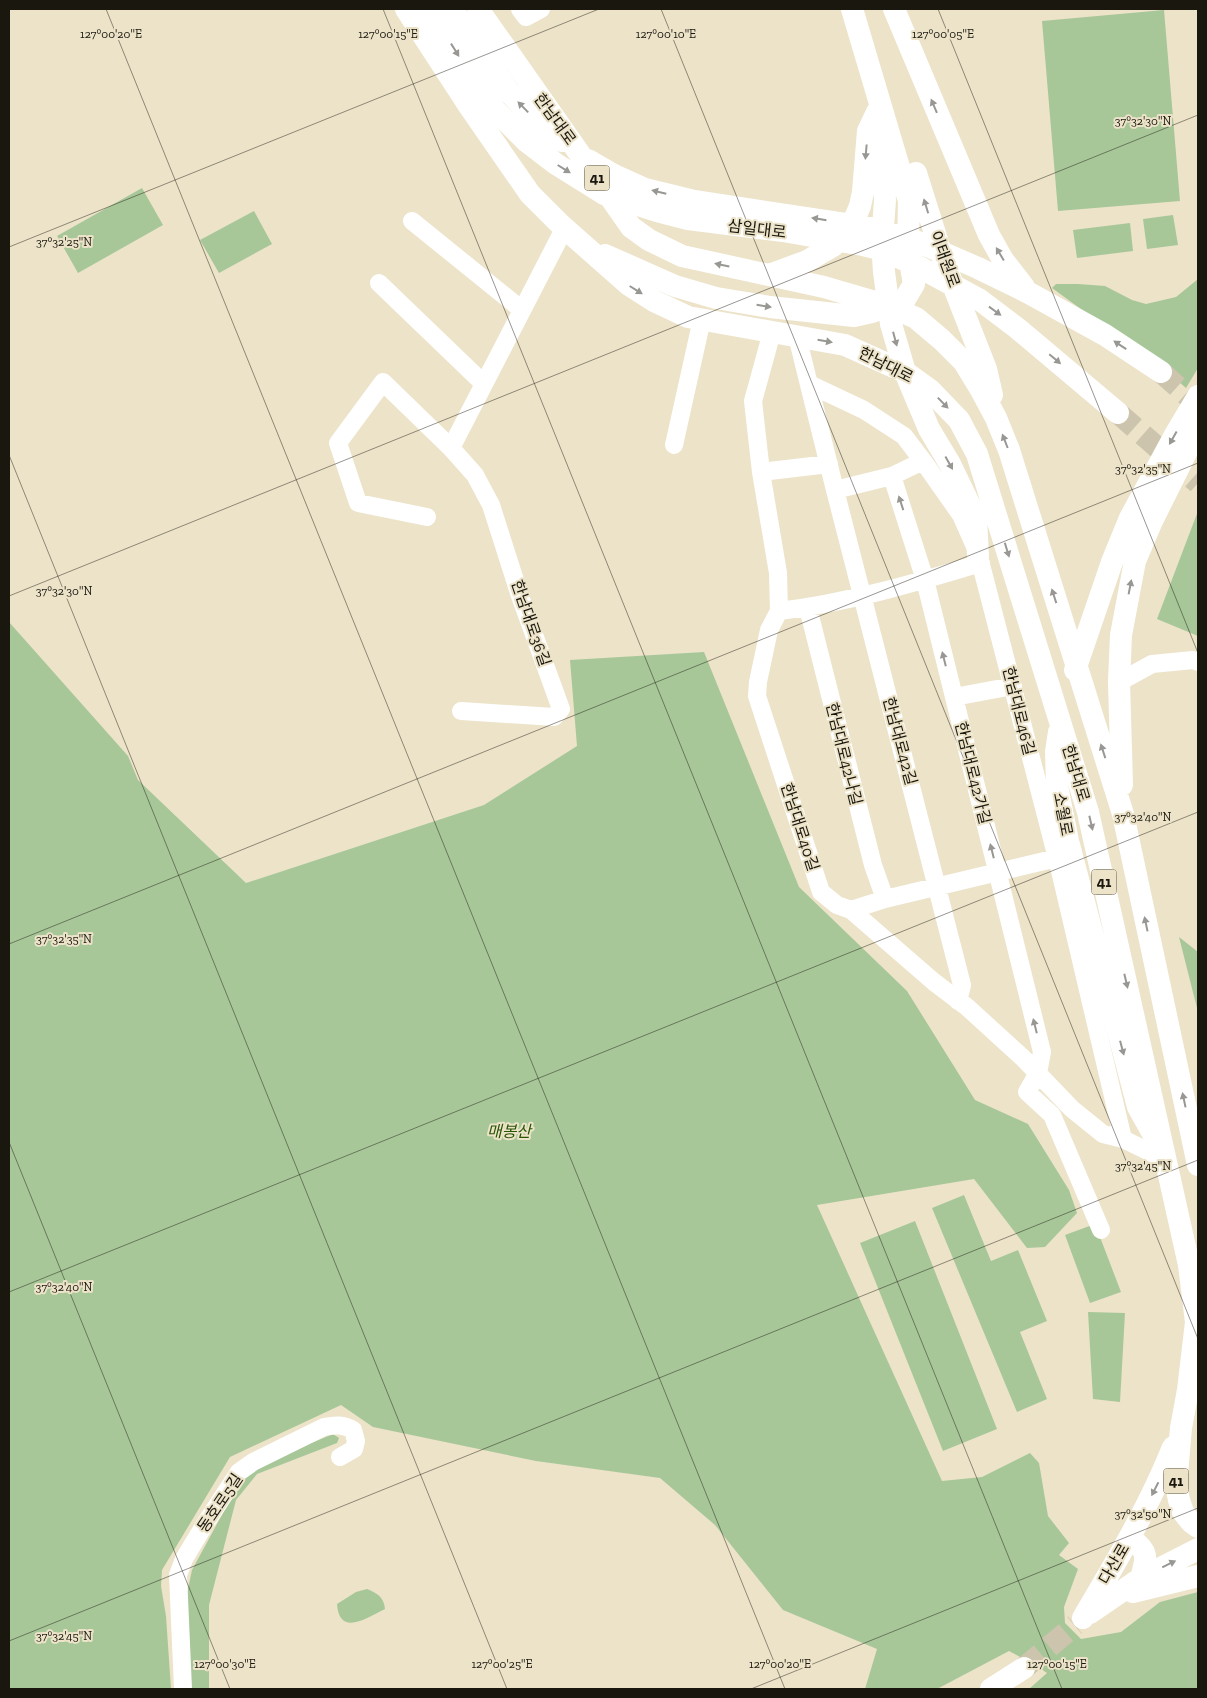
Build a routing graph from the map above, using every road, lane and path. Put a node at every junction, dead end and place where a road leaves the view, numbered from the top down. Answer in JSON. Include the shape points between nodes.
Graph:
{"nodes":[{"id":1,"x":406,"y":9,"type":"edge"},
{"id":2,"x":429,"y":9,"type":"edge"},
{"id":3,"x":452,"y":9,"type":"edge"},
{"id":4,"x":478,"y":9,"type":"edge"},
{"id":5,"x":520,"y":9,"type":"edge"},
{"id":6,"x":541,"y":9,"type":"edge"},
{"id":7,"x":852,"y":9,"type":"edge"},
{"id":8,"x":894,"y":9,"type":"edge"},
{"id":9,"x":880,"y":106,"type":"junction"},
{"id":10,"x":886,"y":200,"type":"junction"},
{"id":11,"x":909,"y":201,"type":"junction"},
{"id":12,"x":412,"y":221,"type":"dead end"},
{"id":13,"x":564,"y":229,"type":"junction"},
{"id":14,"x":585,"y":247,"type":"junction"},
{"id":15,"x":770,"y":275,"type":"junction"},
{"id":16,"x":379,"y":283,"type":"dead end"},
{"id":17,"x":1021,"y":289,"type":"junction"},
{"id":18,"x":889,"y":306,"type":"junction"},
{"id":19,"x":522,"y":310,"type":"junction"},
{"id":20,"x":702,"y":319,"type":"junction"},
{"id":21,"x":772,"y":332,"type":"junction"},
{"id":22,"x":797,"y":336,"type":"junction"},
{"id":23,"x":905,"y":372,"type":"junction"},
{"id":24,"x":1161,"y":372,"type":"tunnel mouth"},
{"id":25,"x":484,"y":384,"type":"junction"},
{"id":26,"x":809,"y":384,"type":"junction"},
{"id":27,"x":1198,"y":396,"type":"edge"},
{"id":28,"x":1118,"y":413,"type":"tunnel mouth"},
{"id":29,"x":996,"y":418,"type":"junction"},
{"id":30,"x":1198,"y":429,"type":"edge"},
{"id":31,"x":674,"y":445,"type":"dead end"},
{"id":32,"x":451,"y":448,"type":"junction"},
{"id":33,"x":924,"y":461,"type":"junction"},
{"id":34,"x":829,"y":464,"type":"junction"},
{"id":35,"x":761,"y":472,"type":"junction"},
{"id":36,"x":892,"y":476,"type":"junction"},
{"id":37,"x":835,"y":490,"type":"junction"},
{"id":38,"x":427,"y":516,"type":"dead end"},
{"id":39,"x":979,"y":560,"type":"junction"},
{"id":40,"x":925,"y":580,"type":"junction"},
{"id":41,"x":862,"y":595,"type":"junction"},
{"id":42,"x":808,"y":608,"type":"junction"},
{"id":43,"x":779,"y":611,"type":"junction"},
{"id":44,"x":1198,"y":662,"type":"edge"},
{"id":45,"x":1119,"y":682,"type":"junction"},
{"id":46,"x":1013,"y":686,"type":"junction"},
{"id":47,"x":954,"y":697,"type":"junction"},
{"id":48,"x":461,"y":710,"type":"dead end"},
{"id":49,"x":1123,"y":814,"type":"junction"},
{"id":50,"x":1057,"y":858,"type":"junction"},
{"id":51,"x":997,"y":872,"type":"junction"},
{"id":52,"x":938,"y":887,"type":"junction"},
{"id":53,"x":885,"y":900,"type":"junction"},
{"id":54,"x":851,"y":910,"type":"junction"},
{"id":55,"x":958,"y":1001,"type":"junction"},
{"id":56,"x":1038,"y":1073,"type":"junction"},
{"id":57,"x":1123,"y":1139,"type":"junction"},
{"id":58,"x":1165,"y":1158,"type":"junction"},
{"id":59,"x":1198,"y":1165,"type":"edge"},
{"id":60,"x":1101,"y":1230,"type":"dead end"},
{"id":61,"x":1189,"y":1422,"type":"edge"},
{"id":62,"x":340,"y":1457,"type":"dead end"},
{"id":63,"x":1198,"y":1527,"type":"edge"},
{"id":64,"x":1130,"y":1538,"type":"junction"},
{"id":65,"x":1198,"y":1549,"type":"edge"},
{"id":66,"x":1198,"y":1576,"type":"edge"},
{"id":67,"x":1141,"y":1578,"type":"junction"},
{"id":68,"x":1079,"y":1621,"type":"junction"},
{"id":69,"x":1024,"y":1668,"type":"tunnel mouth"},
{"id":70,"x":183,"y":1689,"type":"edge"},
{"id":71,"x":990,"y":1689,"type":"edge"}],
"edges":[{"from":1,"to":13,"type":"main road","name":"한남대로","number":"41","via":[[530,194]]},
{"from":2,"to":28,"type":"main road","name":"삼일대로","one_way":true,"via":[[495,110],[526,141],[604,194],[688,219],[783,231],[879,249],[980,300]]},
{"from":17,"to":3,"type":"main road","name":"삼일대로","one_way":true,"via":[[918,242],[872,228],[694,201],[645,189],[614,175],[583,157],[538,123],[509,92]]},
{"from":15,"to":4,"type":"main road","name":"한남대로","number":"41","one_way":true,"via":[[682,256],[649,240],[631,226]]},
{"from":5,"to":6,"type":"street","via":[[526,17]]},
{"from":7,"to":9,"type":"main road","name":"이태원로"},
{"from":17,"to":8,"type":"main road","one_way":true,"via":[[989,235]]},
{"from":9,"to":10,"type":"main road","name":"이태원로"},
{"from":9,"to":11,"type":"main road","name":"이태원로"},
{"from":9,"to":15,"type":"main road","one_way":true,"via":[[868,131],[863,192],[850,230],[833,246],[807,261]]},
{"from":29,"to":9,"type":"main road","name":"이태원로","one_way":true,"via":[[986,369],[944,262],[911,159]]},
{"from":10,"to":11,"type":"main road","via":[[893,207]]},
{"from":10,"to":18,"type":"main road","name":"이태원로","via":[[882,241]]},
{"from":11,"to":18,"type":"main road","name":"이태원로","via":[[908,250],[914,284],[905,299]]},
{"from":12,"to":19,"type":"street"},
{"from":13,"to":14,"type":"main road","name":"한남대로","number":"41"},
{"from":13,"to":19,"type":"street"},
{"from":14,"to":18,"type":"main road","name":"한남대로","number":"41","one_way":true,"via":[[675,286],[716,298],[854,316]]},
{"from":14,"to":20,"type":"main road","name":"한남대로","number":"41","one_way":true,"via":[[646,296],[688,316]]},
{"from":15,"to":18,"type":"main road","name":"한남대로","number":"41"},
{"from":16,"to":25,"type":"street"},
{"from":24,"to":17,"type":"main road","name":"삼일대로","one_way":true,"via":[[1106,335]]},
{"from":18,"to":23,"type":"main road","name":"이태원로","one_way":true},
{"from":18,"to":29,"type":"main road","name":"한남대로","number":"41","via":[[916,318],[964,362]]},
{"from":19,"to":25,"type":"street"},
{"from":20,"to":21,"type":"main road","name":"한남대로","number":"41"},
{"from":20,"to":31,"type":"street"},
{"from":21,"to":22,"type":"main road","name":"한남대로","number":"41"},
{"from":21,"to":35,"type":"street","name":"한남대로40길","via":[[753,401]]},
{"from":22,"to":23,"type":"main road","name":"한남대로","number":"41","one_way":true,"via":[[845,345]]},
{"from":22,"to":26,"type":"street","name":"한남대로42길"},
{"from":23,"to":39,"type":"main road","name":"이태원로","one_way":true,"via":[[929,429],[976,518]]},
{"from":23,"to":58,"type":"main road","name":"한남대로","number":"41","one_way":true,"via":[[930,390],[959,420],[977,454],[1088,812]]},
{"from":25,"to":32,"type":"street"},
{"from":26,"to":33,"type":"street","name":"한남대로46길","via":[[864,410],[904,436]]},
{"from":26,"to":34,"type":"street","name":"한남대로42길"},
{"from":27,"to":58,"type":"main road","name":"소월로","one_way":true,"via":[[1130,518],[1112,562],[1071,683],[1056,752],[1057,786],[1068,841],[1138,1107]]},
{"from":49,"to":29,"type":"main road","name":"한남대로","number":"41","one_way":true},
{"from":45,"to":30,"type":"main road","one_way":true,"via":[[1121,635],[1135,561]]},
{"from":32,"to":38,"type":"street","name":"한남대로36길","via":[[383,382],[338,443],[358,503]]},
{"from":32,"to":48,"type":"street","name":"한남대로36길","via":[[475,475],[491,505],[561,709],[554,717]]},
{"from":33,"to":36,"type":"street"},
{"from":33,"to":39,"type":"street","name":"한남대로46길","via":[[961,515]]},
{"from":34,"to":35,"type":"street"},
{"from":34,"to":37,"type":"street","name":"한남대로42길"},
{"from":35,"to":43,"type":"street","name":"한남대로40길","via":[[778,573]]},
{"from":36,"to":37,"type":"street"},
{"from":40,"to":36,"type":"street","name":"한남대로42가길","one_way":true},
{"from":37,"to":41,"type":"street","name":"한남대로42길"},
{"from":39,"to":40,"type":"street"},
{"from":39,"to":46,"type":"street","name":"한남대로46길"},
{"from":40,"to":41,"type":"street"},
{"from":47,"to":40,"type":"street","name":"한남대로42가길","one_way":true},
{"from":41,"to":42,"type":"street"},
{"from":41,"to":52,"type":"street","name":"한남대로42길"},
{"from":42,"to":43,"type":"street"},
{"from":42,"to":53,"type":"street","name":"한남대로42나길","via":[[870,855]]},
{"from":43,"to":54,"type":"street","name":"한남대로40길","via":[[770,630],[757,696],[821,892],[837,905]]},
{"from":44,"to":45,"type":"street","via":[[1152,664]]},
{"from":45,"to":49,"type":"main road"},
{"from":46,"to":47,"type":"street"},
{"from":46,"to":50,"type":"street","name":"한남대로46길"},
{"from":51,"to":47,"type":"street","name":"한남대로42가길","one_way":true},
{"from":59,"to":49,"type":"main road","name":"한남대로","number":"41","one_way":true},
{"from":50,"to":51,"type":"street"},
{"from":50,"to":57,"type":"street","name":"한남대로46길"},
{"from":51,"to":52,"type":"street"},
{"from":56,"to":51,"type":"street","name":"한남대로42가길","one_way":true,"via":[[1042,1052]]},
{"from":52,"to":53,"type":"street"},
{"from":52,"to":55,"type":"street","name":"한남대로42길","via":[[962,985]]},
{"from":53,"to":54,"type":"street"},
{"from":54,"to":55,"type":"street","name":"한남대로40길"},
{"from":55,"to":56,"type":"street","name":"한남대로40길"},
{"from":56,"to":57,"type":"street","name":"한남대로40길","via":[[1072,1109],[1103,1134]]},
{"from":56,"to":60,"type":"street","name":"한남대로42가길","via":[[1027,1092],[1052,1115]]},
{"from":57,"to":58,"type":"street","name":"한남대로40길"},
{"from":58,"to":61,"type":"main road","name":"한남대로","number":"41","via":[[1189,1265],[1196,1322],[1188,1390]]},
{"from":61,"to":63,"type":"main road","name":"한남대로","number":"41","via":[[1176,1486],[1183,1512]]},
{"from":61,"to":64,"type":"main road","name":"다산로","one_way":true},
{"from":62,"to":70,"type":"street","name":"동호로5길","via":[[354,1449],[355,1437],[353,1430],[336,1425],[253,1462],[239,1472],[184,1559],[178,1575]]},
{"from":64,"to":67,"type":"main road","via":[[1145,1553]]},
{"from":64,"to":68,"type":"main road","name":"다산로"},
{"from":67,"to":65,"type":"main road","name":"다산로","one_way":true},
{"from":66,"to":68,"type":"main road","via":[[1135,1592]]},
{"from":67,"to":68,"type":"main road","name":"다산로"},
{"from":69,"to":71,"type":"main road"}]}
